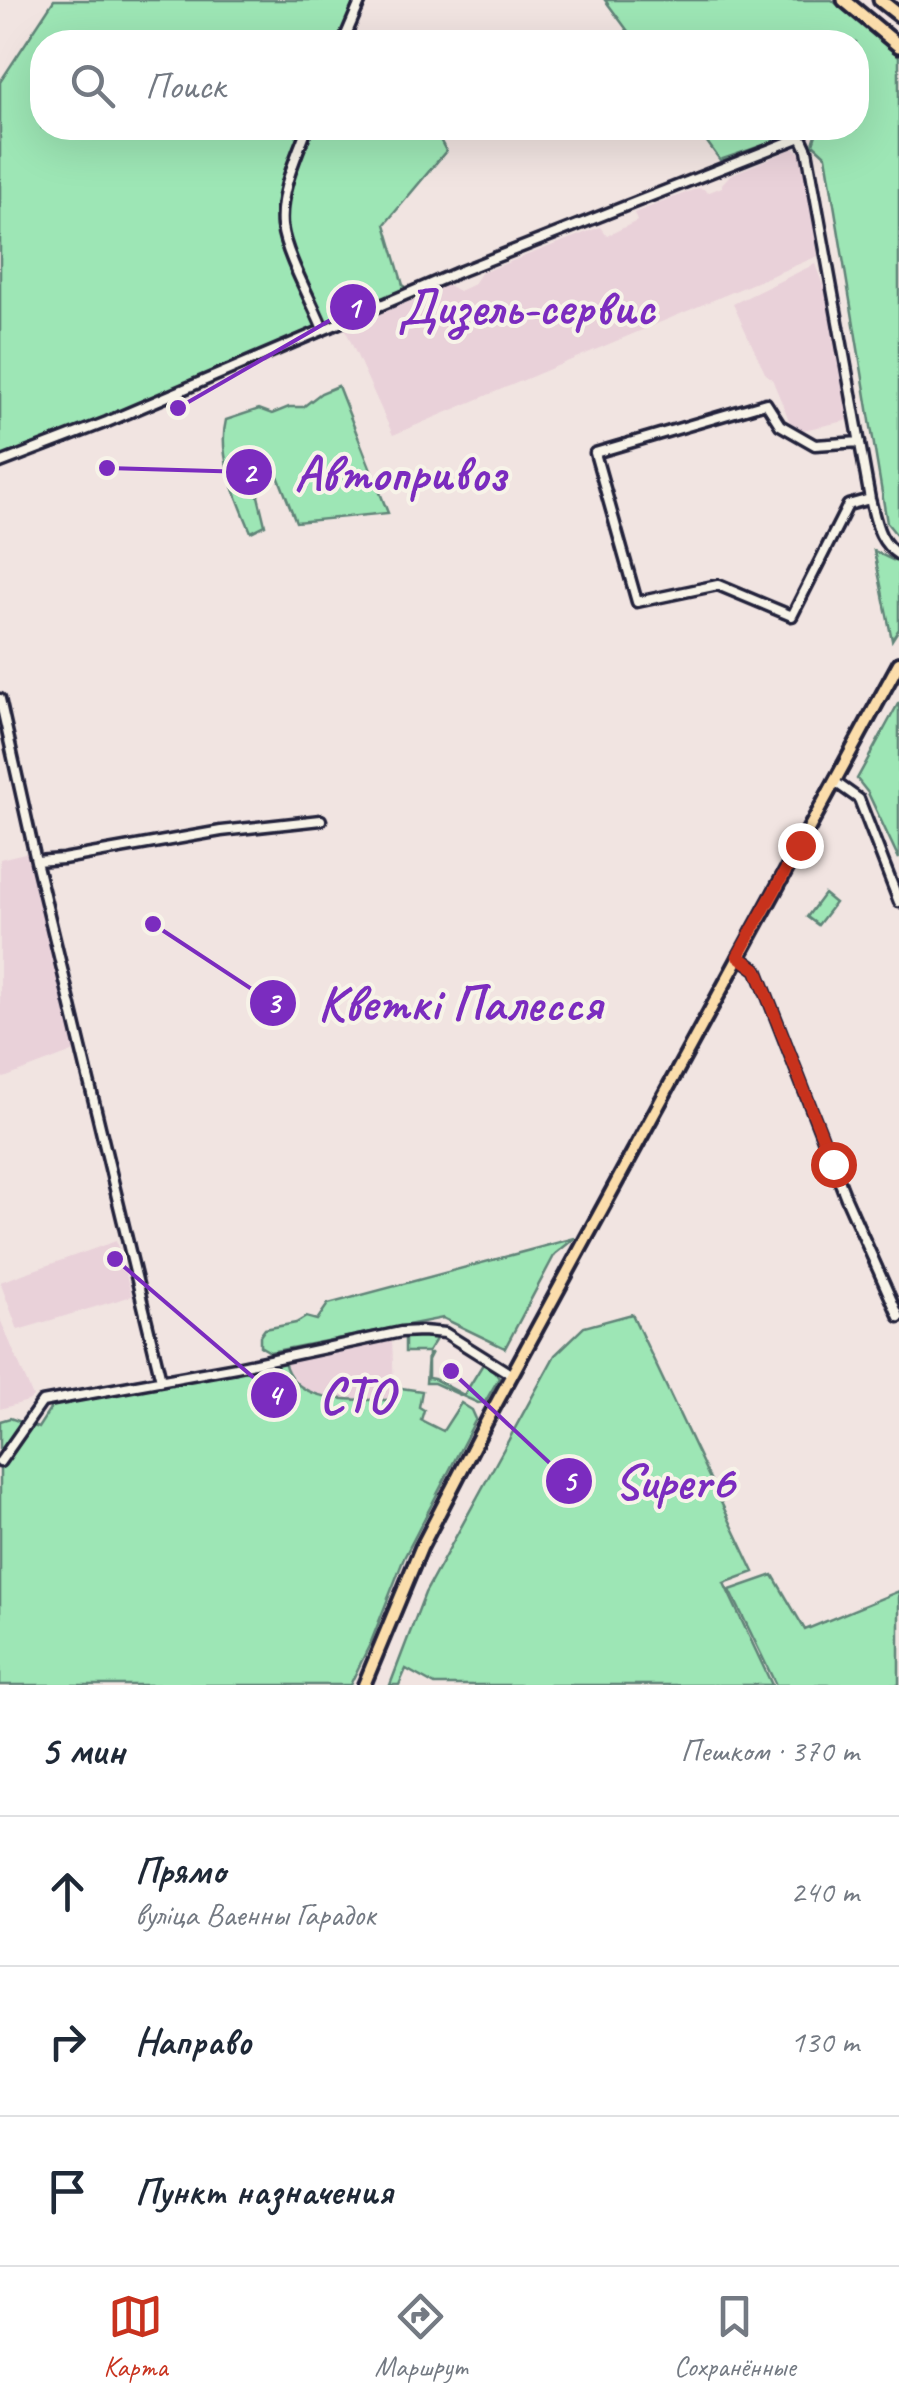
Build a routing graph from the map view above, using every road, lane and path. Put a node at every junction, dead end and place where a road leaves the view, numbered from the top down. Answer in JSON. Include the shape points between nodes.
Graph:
{"nodes":[{"id":1,"x":361,"y":0,"type":"edge"},
{"id":2,"x":844,"y":0,"type":"edge"},
{"id":3,"x":880,"y":0,"type":"edge"},
{"id":4,"x":899,"y":15,"type":"edge"},
{"id":5,"x":347,"y":30,"type":"edge"},
{"id":6,"x":899,"y":46,"type":"edge"},
{"id":7,"x":304,"y":140,"type":"edge"},
{"id":8,"x":792,"y":140,"type":"edge"},
{"id":9,"x":802,"y":140,"type":"edge"},
{"id":10,"x":323,"y":328,"type":"junction"},
{"id":11,"x":860,"y":442,"type":"junction"},
{"id":12,"x":0,"y":464,"type":"edge"},
{"id":13,"x":870,"y":499,"type":"junction"},
{"id":14,"x":899,"y":556,"type":"edge"},
{"id":15,"x":899,"y":662,"type":"edge"},
{"id":16,"x":0,"y":699,"type":"edge"},
{"id":17,"x":835,"y":782,"type":"junction"},
{"id":18,"x":321,"y":820,"type":"dead end"},
{"id":19,"x":36,"y":862,"type":"junction"},
{"id":20,"x":899,"y":902,"type":"edge"},
{"id":21,"x":738,"y":956,"type":"junction"},
{"id":22,"x":899,"y":1316,"type":"edge"},
{"id":23,"x":512,"y":1375,"type":"junction"},
{"id":24,"x":161,"y":1380,"type":"junction"},
{"id":25,"x":0,"y":1462,"type":"edge"},
{"id":26,"x":364,"y":1685,"type":"edge"}],
"edges":[{"from":1,"to":5,"type":"street"},
{"from":2,"to":6,"type":"highway"},
{"from":3,"to":4,"type":"highway"},
{"from":7,"to":10,"type":"street","via":[[282,225]]},
{"from":8,"to":10,"type":"street"},
{"from":9,"to":11,"type":"street"},
{"from":10,"to":12,"type":"street"},
{"from":11,"to":13,"type":"street"},
{"from":11,"to":13,"type":"street","via":[[814,445],[780,425],[766,402],[595,453],[637,602],[718,585],[792,616],[848,505]]},
{"from":13,"to":14,"type":"street","via":[[878,532]]},
{"from":15,"to":17,"type":"main road"},
{"from":16,"to":19,"type":"street"},
{"from":17,"to":20,"type":"street","via":[[859,799]]},
{"from":17,"to":21,"type":"main road"},
{"from":18,"to":19,"type":"street"},
{"from":19,"to":24,"type":"street"},
{"from":21,"to":22,"type":"street","via":[[757,970]]},
{"from":21,"to":23,"type":"main road"},
{"from":23,"to":24,"type":"street","via":[[450,1336],[422,1331]]},
{"from":23,"to":26,"type":"main road","via":[[421,1548]]},
{"from":24,"to":25,"type":"street","via":[[42,1402]]}]}
